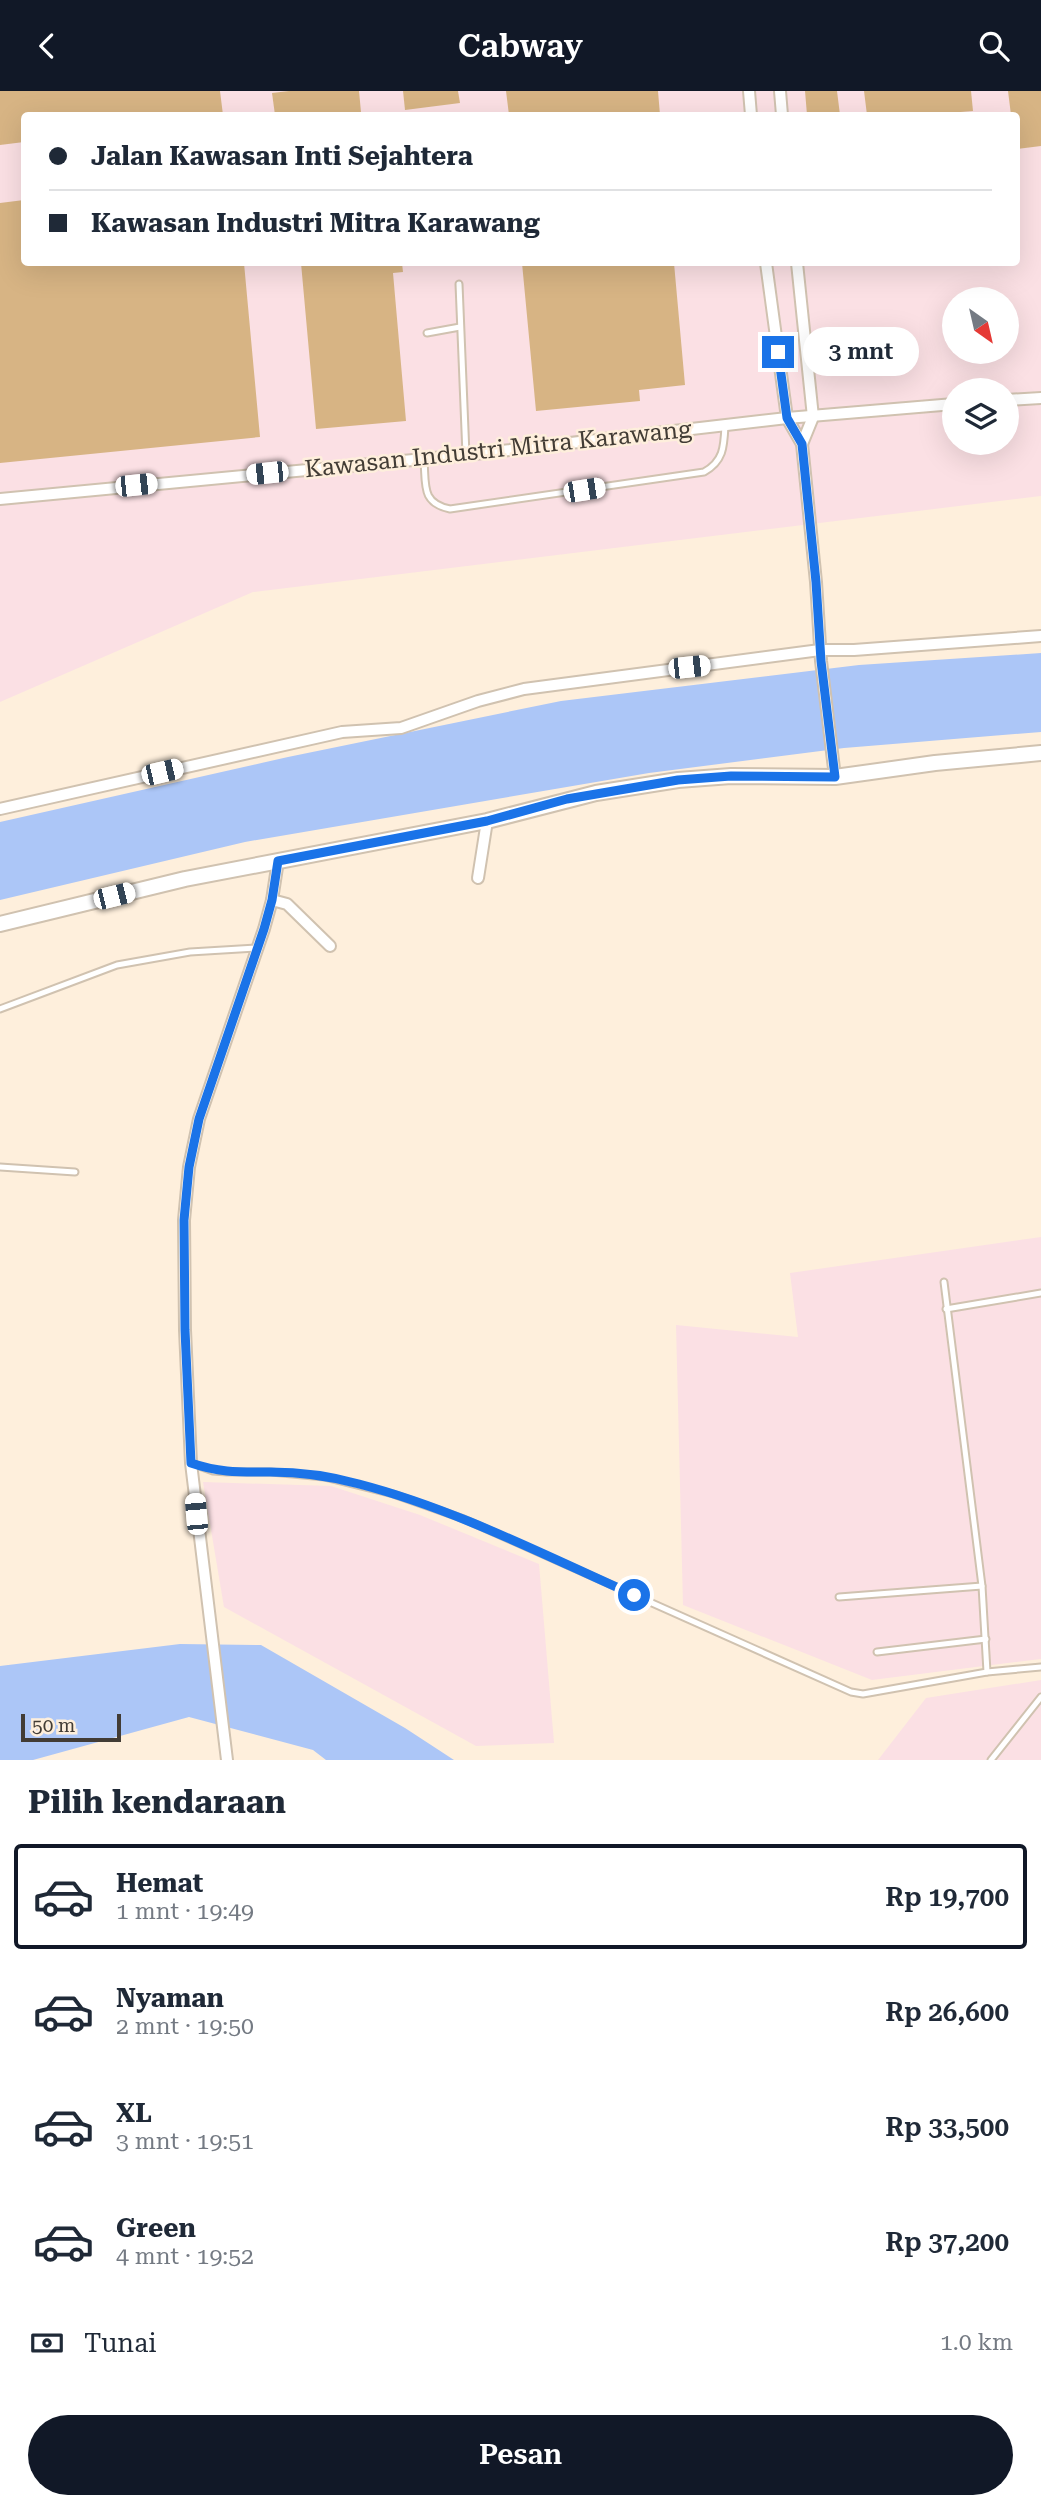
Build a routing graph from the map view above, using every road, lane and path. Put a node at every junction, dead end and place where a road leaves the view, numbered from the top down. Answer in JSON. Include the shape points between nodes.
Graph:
{"nodes":[{"id":1,"x":749,"y":91,"type":"edge"},
{"id":2,"x":780,"y":91,"type":"edge"},
{"id":3,"x":751,"y":112,"type":"edge"},
{"id":4,"x":782,"y":112,"type":"edge"},
{"id":5,"x":766,"y":266,"type":"edge"},
{"id":6,"x":797,"y":266,"type":"edge"},
{"id":7,"x":459,"y":284,"type":"dead end"},
{"id":8,"x":460,"y":327,"type":"junction"},
{"id":9,"x":427,"y":333,"type":"dead end"},
{"id":10,"x":1041,"y":398,"type":"edge"},
{"id":11,"x":1019,"y":399,"type":"edge"},
{"id":12,"x":942,"y":405,"type":"edge"},
{"id":13,"x":813,"y":417,"type":"junction"},
{"id":14,"x":787,"y":418,"type":"junction"},
{"id":15,"x":725,"y":425,"type":"junction"},
{"id":16,"x":802,"y":444,"type":"junction"},
{"id":17,"x":466,"y":455,"type":"junction"},
{"id":18,"x":424,"y":457,"type":"junction"},
{"id":19,"x":0,"y":499,"type":"edge"},
{"id":20,"x":1041,"y":636,"type":"edge"},
{"id":21,"x":820,"y":655,"type":"junction"},
{"id":22,"x":1041,"y":753,"type":"edge"},
{"id":23,"x":835,"y":777,"type":"junction"},
{"id":24,"x":0,"y":809,"type":"edge"},
{"id":25,"x":487,"y":821,"type":"junction"},
{"id":26,"x":278,"y":861,"type":"junction"},
{"id":27,"x":478,"y":878,"type":"dead end"},
{"id":28,"x":272,"y":900,"type":"junction"},
{"id":29,"x":0,"y":924,"type":"edge"},
{"id":30,"x":330,"y":946,"type":"dead end"},
{"id":31,"x":257,"y":948,"type":"junction"},
{"id":32,"x":0,"y":1009,"type":"edge"},
{"id":33,"x":0,"y":1167,"type":"edge"},
{"id":34,"x":75,"y":1172,"type":"dead end"},
{"id":35,"x":944,"y":1282,"type":"dead end"},
{"id":36,"x":1041,"y":1293,"type":"edge"},
{"id":37,"x":946,"y":1309,"type":"junction"},
{"id":38,"x":191,"y":1463,"type":"junction"},
{"id":39,"x":982,"y":1586,"type":"junction"},
{"id":40,"x":839,"y":1597,"type":"dead end"},
{"id":41,"x":986,"y":1639,"type":"junction"},
{"id":42,"x":877,"y":1652,"type":"dead end"},
{"id":43,"x":1041,"y":1667,"type":"edge"},
{"id":44,"x":987,"y":1672,"type":"junction"},
{"id":45,"x":1041,"y":1697,"type":"edge"},
{"id":46,"x":227,"y":1760,"type":"edge"},
{"id":47,"x":991,"y":1760,"type":"edge"}],
"edges":[{"from":1,"to":3,"type":"street"},
{"from":2,"to":4,"type":"street"},
{"from":5,"to":14,"type":"street"},
{"from":6,"to":13,"type":"street"},
{"from":7,"to":8,"type":"lane"},
{"from":8,"to":9,"type":"lane"},
{"from":8,"to":17,"type":"lane"},
{"from":10,"to":11,"type":"street"},
{"from":12,"to":13,"type":"street","name":"Kawasan Industri Mitra Karawang"},
{"from":13,"to":14,"type":"street","name":"Kawasan Industri Mitra Karawang"},
{"from":13,"to":16,"type":"street"},
{"from":14,"to":15,"type":"street","name":"Kawasan Industri Mitra Karawang"},
{"from":14,"to":16,"type":"street"},
{"from":15,"to":17,"type":"street","name":"Kawasan Industri Mitra Karawang"},
{"from":15,"to":18,"type":"lane","via":[[723,452],[704,472],[450,509],[431,502]]},
{"from":16,"to":21,"type":"street"},
{"from":17,"to":18,"type":"street","name":"Kawasan Industri Mitra Karawang"},
{"from":18,"to":19,"type":"street","name":"Kawasan Industri Mitra Karawang"},
{"from":20,"to":21,"type":"street"},
{"from":21,"to":23,"type":"street"},
{"from":21,"to":24,"type":"street","via":[[524,689],[401,729],[342,732]]},
{"from":22,"to":23,"type":"street"},
{"from":23,"to":25,"type":"street","via":[[678,780],[567,799]]},
{"from":25,"to":26,"type":"street"},
{"from":25,"to":27,"type":"street"},
{"from":26,"to":28,"type":"street"},
{"from":26,"to":29,"type":"street"},
{"from":28,"to":30,"type":"street","via":[[287,904]]},
{"from":28,"to":31,"type":"street"},
{"from":31,"to":32,"type":"lane","via":[[190,952],[117,965]]},
{"from":31,"to":38,"type":"street","via":[[199,1119],[189,1167],[184,1220]]},
{"from":33,"to":34,"type":"lane"},
{"from":35,"to":37,"type":"lane"},
{"from":36,"to":37,"type":"lane"},
{"from":37,"to":39,"type":"lane"},
{"from":38,"to":44,"type":"lane","via":[[213,1471],[324,1477],[393,1494],[464,1519],[852,1692],[863,1694]]},
{"from":38,"to":46,"type":"street"},
{"from":39,"to":40,"type":"lane"},
{"from":39,"to":41,"type":"lane"},
{"from":41,"to":42,"type":"lane"},
{"from":41,"to":44,"type":"lane"},
{"from":43,"to":44,"type":"lane"},
{"from":45,"to":47,"type":"lane"}]}
